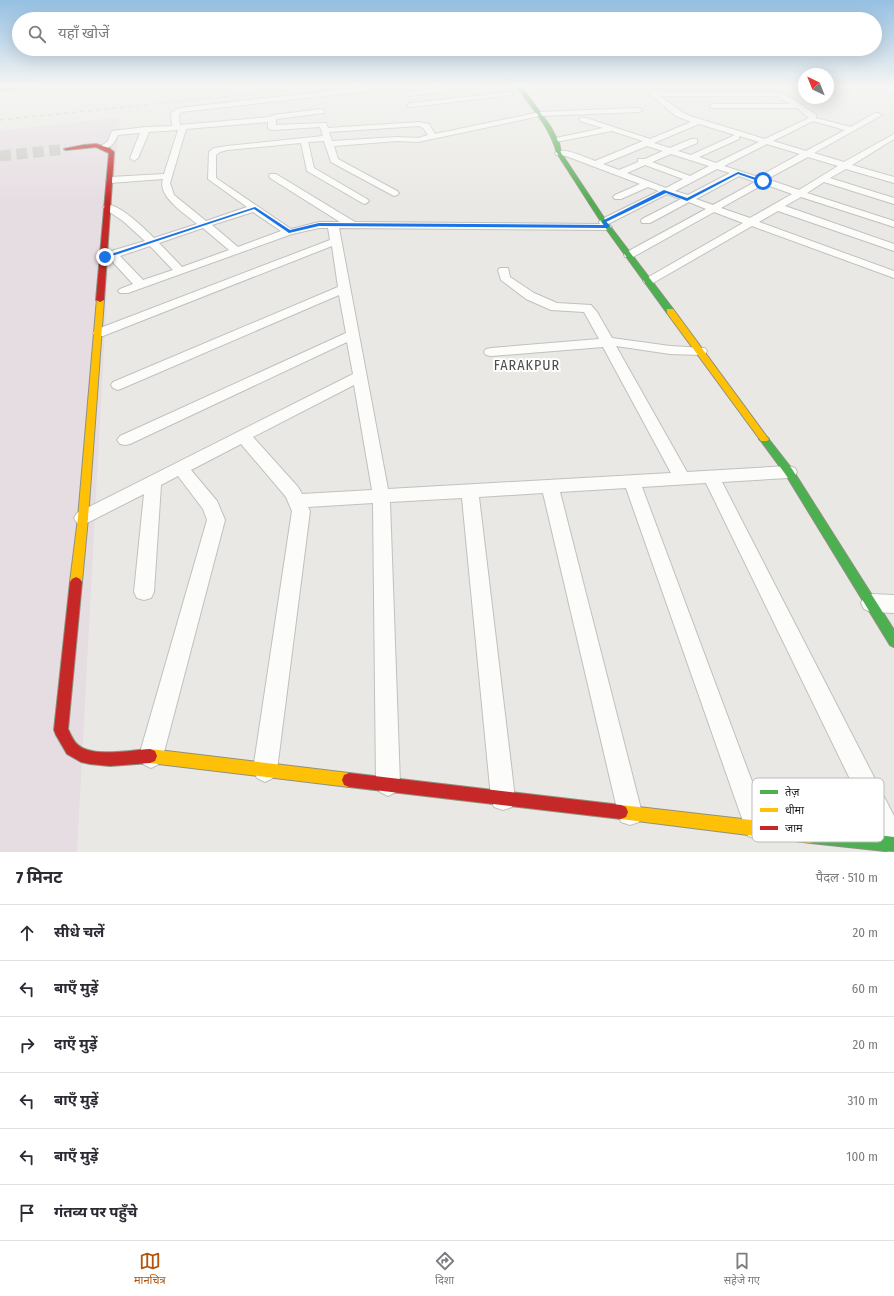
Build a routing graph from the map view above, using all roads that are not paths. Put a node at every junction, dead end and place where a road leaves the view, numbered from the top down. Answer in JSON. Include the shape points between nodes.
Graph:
{"nodes":[{"id":1,"x":195,"y":125,"type":"edge"},
{"id":2,"x":272,"y":125,"type":"edge"},
{"id":3,"x":310,"y":125,"type":"edge"},
{"id":4,"x":322,"y":125,"type":"edge"},
{"id":5,"x":415,"y":125,"type":"edge"},
{"id":6,"x":422,"y":125,"type":"edge"},
{"id":7,"x":490,"y":125,"type":"edge"},
{"id":8,"x":547,"y":125,"type":"edge"},
{"id":9,"x":600,"y":125,"type":"edge"},
{"id":10,"x":692,"y":125,"type":"edge"},
{"id":11,"x":701,"y":125,"type":"edge"},
{"id":12,"x":702,"y":125,"type":"edge"},
{"id":13,"x":800,"y":125,"type":"edge"},
{"id":14,"x":834,"y":125,"type":"edge"},
{"id":15,"x":859,"y":125,"type":"edge"},
{"id":16,"x":179,"y":126,"type":"junction"},
{"id":17,"x":272,"y":128,"type":"junction"},
{"id":18,"x":146,"y":129,"type":"junction"},
{"id":19,"x":611,"y":129,"type":"junction"},
{"id":20,"x":851,"y":129,"type":"junction"},
{"id":21,"x":671,"y":133,"type":"junction"},
{"id":22,"x":894,"y":136,"type":"edge"},
{"id":23,"x":327,"y":137,"type":"junction"},
{"id":24,"x":433,"y":137,"type":"junction"},
{"id":25,"x":736,"y":137,"type":"junction"},
{"id":26,"x":228,"y":139,"type":"dead end"},
{"id":27,"x":304,"y":140,"type":"junction"},
{"id":28,"x":556,"y":140,"type":"junction"},
{"id":29,"x":694,"y":141,"type":"junction"},
{"id":30,"x":648,"y":142,"type":"junction"},
{"id":31,"x":762,"y":143,"type":"junction"},
{"id":32,"x":883,"y":143,"type":"junction"},
{"id":33,"x":894,"y":146,"type":"edge"},
{"id":34,"x":104,"y":147,"type":"junction"},
{"id":35,"x":714,"y":147,"type":"junction"},
{"id":36,"x":66,"y":149,"type":"tunnel mouth"},
{"id":37,"x":670,"y":151,"type":"junction"},
{"id":38,"x":559,"y":153,"type":"junction"},
{"id":39,"x":621,"y":153,"type":"junction"},
{"id":40,"x":805,"y":154,"type":"junction"},
{"id":41,"x":134,"y":158,"type":"dead end"},
{"id":42,"x":691,"y":158,"type":"junction"},
{"id":43,"x":644,"y":162,"type":"junction"},
{"id":44,"x":594,"y":165,"type":"junction"},
{"id":45,"x":716,"y":166,"type":"junction"},
{"id":46,"x":845,"y":166,"type":"junction"},
{"id":47,"x":738,"y":173,"type":"junction"},
{"id":48,"x":618,"y":174,"type":"junction"},
{"id":49,"x":169,"y":176,"type":"junction"},
{"id":50,"x":273,"y":176,"type":"dead end"},
{"id":51,"x":691,"y":179,"type":"junction"},
{"id":52,"x":823,"y":179,"type":"junction"},
{"id":53,"x":110,"y":180,"type":"junction"},
{"id":54,"x":894,"y":180,"type":"edge"},
{"id":55,"x":761,"y":181,"type":"junction"},
{"id":56,"x":647,"y":184,"type":"junction"},
{"id":57,"x":665,"y":191,"type":"junction"},
{"id":58,"x":394,"y":193,"type":"dead end"},
{"id":59,"x":799,"y":193,"type":"junction"},
{"id":60,"x":618,"y":197,"type":"dead end"},
{"id":61,"x":687,"y":199,"type":"junction"},
{"id":62,"x":364,"y":201,"type":"dead end"},
{"id":63,"x":894,"y":201,"type":"edge"},
{"id":64,"x":108,"y":207,"type":"junction"},
{"id":65,"x":777,"y":207,"type":"junction"},
{"id":66,"x":255,"y":208,"type":"junction"},
{"id":67,"x":713,"y":209,"type":"junction"},
{"id":68,"x":646,"y":221,"type":"dead end"},
{"id":69,"x":749,"y":222,"type":"junction"},
{"id":70,"x":204,"y":224,"type":"junction"},
{"id":71,"x":606,"y":224,"type":"junction"},
{"id":72,"x":894,"y":224,"type":"edge"},
{"id":73,"x":333,"y":225,"type":"junction"},
{"id":74,"x":353,"y":225,"type":"junction"},
{"id":75,"x":289,"y":232,"type":"junction"},
{"id":76,"x":151,"y":241,"type":"junction"},
{"id":77,"x":336,"y":241,"type":"junction"},
{"id":78,"x":894,"y":248,"type":"edge"},
{"id":79,"x":237,"y":251,"type":"junction"},
{"id":80,"x":108,"y":255,"type":"junction"},
{"id":81,"x":629,"y":255,"type":"junction"},
{"id":82,"x":504,"y":270,"type":"dead end"},
{"id":83,"x":180,"y":271,"type":"junction"},
{"id":84,"x":894,"y":275,"type":"edge"},
{"id":85,"x":649,"y":281,"type":"junction"},
{"id":86,"x":141,"y":285,"type":"junction"},
{"id":87,"x":345,"y":288,"type":"junction"},
{"id":88,"x":124,"y":291,"type":"dead end"},
{"id":89,"x":99,"y":333,"type":"junction"},
{"id":90,"x":353,"y":334,"type":"junction"},
{"id":91,"x":607,"y":342,"type":"junction"},
{"id":92,"x":700,"y":351,"type":"junction"},
{"id":93,"x":491,"y":352,"type":"dead end"},
{"id":94,"x":360,"y":376,"type":"junction"},
{"id":95,"x":118,"y":385,"type":"dead end"},
{"id":96,"x":243,"y":436,"type":"junction"},
{"id":97,"x":126,"y":440,"type":"dead end"},
{"id":98,"x":181,"y":468,"type":"junction"},
{"id":99,"x":789,"y":472,"type":"junction"},
{"id":100,"x":711,"y":476,"type":"junction"},
{"id":101,"x":682,"y":478,"type":"junction"},
{"id":102,"x":632,"y":481,"type":"junction"},
{"id":103,"x":153,"y":482,"type":"junction"},
{"id":104,"x":550,"y":486,"type":"junction"},
{"id":105,"x":470,"y":490,"type":"junction"},
{"id":106,"x":381,"y":496,"type":"junction"},
{"id":107,"x":297,"y":501,"type":"junction"},
{"id":108,"x":83,"y":518,"type":"junction"},
{"id":109,"x":144,"y":592,"type":"dead end"},
{"id":110,"x":871,"y":604,"type":"junction"},
{"id":111,"x":894,"y":604,"type":"edge"},
{"id":112,"x":894,"y":641,"type":"edge"},
{"id":113,"x":151,"y":756,"type":"junction"},
{"id":114,"x":265,"y":770,"type":"junction"},
{"id":115,"x":861,"y":778,"type":"edge"},
{"id":116,"x":388,"y":784,"type":"junction"},
{"id":117,"x":503,"y":798,"type":"junction"},
{"id":118,"x":630,"y":813,"type":"junction"},
{"id":119,"x":752,"y":814,"type":"edge"},
{"id":120,"x":884,"y":824,"type":"edge"},
{"id":121,"x":752,"y":827,"type":"edge"},
{"id":122,"x":877,"y":842,"type":"edge"},
{"id":123,"x":894,"y":844,"type":"edge"}],
"edges":[{"from":1,"to":16,"type":"street"},
{"from":2,"to":17,"type":"street"},
{"from":3,"to":17,"type":"street"},
{"from":4,"to":23,"type":"street"},
{"from":5,"to":23,"type":"street"},
{"from":6,"to":24,"type":"street"},
{"from":7,"to":24,"type":"street"},
{"from":8,"to":28,"type":"street"},
{"from":9,"to":19,"type":"street"},
{"from":10,"to":21,"type":"street"},
{"from":11,"to":25,"type":"street"},
{"from":12,"to":31,"type":"street"},
{"from":13,"to":31,"type":"street"},
{"from":14,"to":20,"type":"street"},
{"from":15,"to":20,"type":"street"},
{"from":16,"to":18,"type":"street"},
{"from":16,"to":49,"type":"street"},
{"from":17,"to":26,"type":"street","via":[[272,133],[264,136]]},
{"from":18,"to":34,"type":"street","via":[[115,133],[111,142]]},
{"from":18,"to":41,"type":"street"},
{"from":19,"to":28,"type":"street"},
{"from":19,"to":30,"type":"street"},
{"from":20,"to":40,"type":"street"},
{"from":21,"to":29,"type":"street"},
{"from":21,"to":30,"type":"street"},
{"from":22,"to":32,"type":"street"},
{"from":23,"to":24,"type":"street","via":[[418,140]]},
{"from":23,"to":27,"type":"street"},
{"from":23,"to":58,"type":"street","via":[[331,156],[339,164]]},
{"from":25,"to":31,"type":"street"},
{"from":25,"to":35,"type":"street"},
{"from":27,"to":62,"type":"street","via":[[310,169]]},
{"from":27,"to":66,"type":"street","via":[[227,148],[213,152],[212,179]]},
{"from":28,"to":38,"type":"street"},
{"from":29,"to":35,"type":"street"},
{"from":29,"to":37,"type":"street"},
{"from":30,"to":37,"type":"street"},
{"from":30,"to":39,"type":"street"},
{"from":31,"to":40,"type":"street"},
{"from":31,"to":45,"type":"street"},
{"from":32,"to":33,"type":"street"},
{"from":32,"to":46,"type":"street"},
{"from":34,"to":36,"type":"street"},
{"from":34,"to":53,"type":"street","via":[[112,152]]},
{"from":35,"to":42,"type":"street"},
{"from":37,"to":42,"type":"street"},
{"from":37,"to":43,"type":"street"},
{"from":38,"to":44,"type":"street"},
{"from":38,"to":71,"type":"street"},
{"from":39,"to":43,"type":"street"},
{"from":39,"to":44,"type":"street"},
{"from":40,"to":46,"type":"street"},
{"from":40,"to":55,"type":"street"},
{"from":42,"to":45,"type":"street"},
{"from":43,"to":48,"type":"street"},
{"from":43,"to":51,"type":"street"},
{"from":44,"to":48,"type":"street"},
{"from":45,"to":47,"type":"street"},
{"from":45,"to":51,"type":"street"},
{"from":46,"to":52,"type":"street"},
{"from":46,"to":54,"type":"street"},
{"from":47,"to":55,"type":"street"},
{"from":47,"to":61,"type":"street"},
{"from":48,"to":56,"type":"street"},
{"from":49,"to":53,"type":"street"},
{"from":49,"to":70,"type":"street","via":[[166,183],[170,196]]},
{"from":50,"to":74,"type":"street"},
{"from":51,"to":57,"type":"street"},
{"from":52,"to":59,"type":"street"},
{"from":52,"to":63,"type":"street"},
{"from":53,"to":64,"type":"street"},
{"from":55,"to":59,"type":"street"},
{"from":55,"to":67,"type":"street"},
{"from":56,"to":57,"type":"street"},
{"from":56,"to":60,"type":"street"},
{"from":57,"to":61,"type":"street"},
{"from":57,"to":71,"type":"street"},
{"from":59,"to":65,"type":"street"},
{"from":59,"to":72,"type":"street"},
{"from":61,"to":67,"type":"street"},
{"from":61,"to":68,"type":"street"},
{"from":64,"to":76,"type":"street","via":[[117,211]]},
{"from":64,"to":80,"type":"street"},
{"from":65,"to":69,"type":"street"},
{"from":65,"to":78,"type":"street"},
{"from":66,"to":70,"type":"street"},
{"from":66,"to":75,"type":"street"},
{"from":67,"to":69,"type":"street"},
{"from":67,"to":81,"type":"street"},
{"from":69,"to":84,"type":"street"},
{"from":69,"to":85,"type":"street"},
{"from":70,"to":76,"type":"street"},
{"from":70,"to":79,"type":"street"},
{"from":71,"to":74,"type":"street"},
{"from":71,"to":81,"type":"street"},
{"from":73,"to":74,"type":"street"},
{"from":73,"to":75,"type":"street","via":[[319,225]]},
{"from":73,"to":77,"type":"street"},
{"from":75,"to":79,"type":"street"},
{"from":76,"to":80,"type":"street"},
{"from":76,"to":83,"type":"street"},
{"from":77,"to":87,"type":"street"},
{"from":77,"to":89,"type":"street"},
{"from":79,"to":83,"type":"street"},
{"from":80,"to":86,"type":"street"},
{"from":80,"to":89,"type":"street"},
{"from":81,"to":85,"type":"street"},
{"from":82,"to":91,"type":"street","via":[[505,278],[530,296],[555,307],[587,308]]},
{"from":83,"to":86,"type":"street"},
{"from":85,"to":92,"type":"street"},
{"from":86,"to":88,"type":"street"},
{"from":87,"to":90,"type":"street"},
{"from":87,"to":95,"type":"street"},
{"from":89,"to":108,"type":"street"},
{"from":90,"to":94,"type":"street"},
{"from":90,"to":97,"type":"street"},
{"from":91,"to":92,"type":"street"},
{"from":91,"to":93,"type":"street"},
{"from":91,"to":101,"type":"street"},
{"from":92,"to":99,"type":"street"},
{"from":94,"to":96,"type":"street"},
{"from":94,"to":106,"type":"street"},
{"from":96,"to":98,"type":"street"},
{"from":96,"to":107,"type":"street"},
{"from":98,"to":103,"type":"street"},
{"from":98,"to":113,"type":"street","via":[[211,506],[216,520]]},
{"from":99,"to":100,"type":"street"},
{"from":99,"to":110,"type":"street"},
{"from":100,"to":101,"type":"street"},
{"from":100,"to":115,"type":"street"},
{"from":101,"to":102,"type":"street"},
{"from":102,"to":104,"type":"street"},
{"from":102,"to":119,"type":"street"},
{"from":103,"to":108,"type":"street"},
{"from":103,"to":109,"type":"street"},
{"from":104,"to":105,"type":"street"},
{"from":104,"to":118,"type":"street"},
{"from":105,"to":106,"type":"street"},
{"from":105,"to":117,"type":"street"},
{"from":106,"to":107,"type":"street"},
{"from":106,"to":116,"type":"street"},
{"from":107,"to":114,"type":"street","via":[[301,511]]},
{"from":108,"to":113,"type":"street","via":[[62,730],[76,753],[88,758]]},
{"from":110,"to":111,"type":"street"},
{"from":110,"to":112,"type":"street"},
{"from":113,"to":114,"type":"street"},
{"from":114,"to":116,"type":"street"},
{"from":116,"to":117,"type":"street"},
{"from":117,"to":118,"type":"street"},
{"from":118,"to":121,"type":"street"},
{"from":120,"to":123,"type":"street"},
{"from":122,"to":123,"type":"street"}]}
